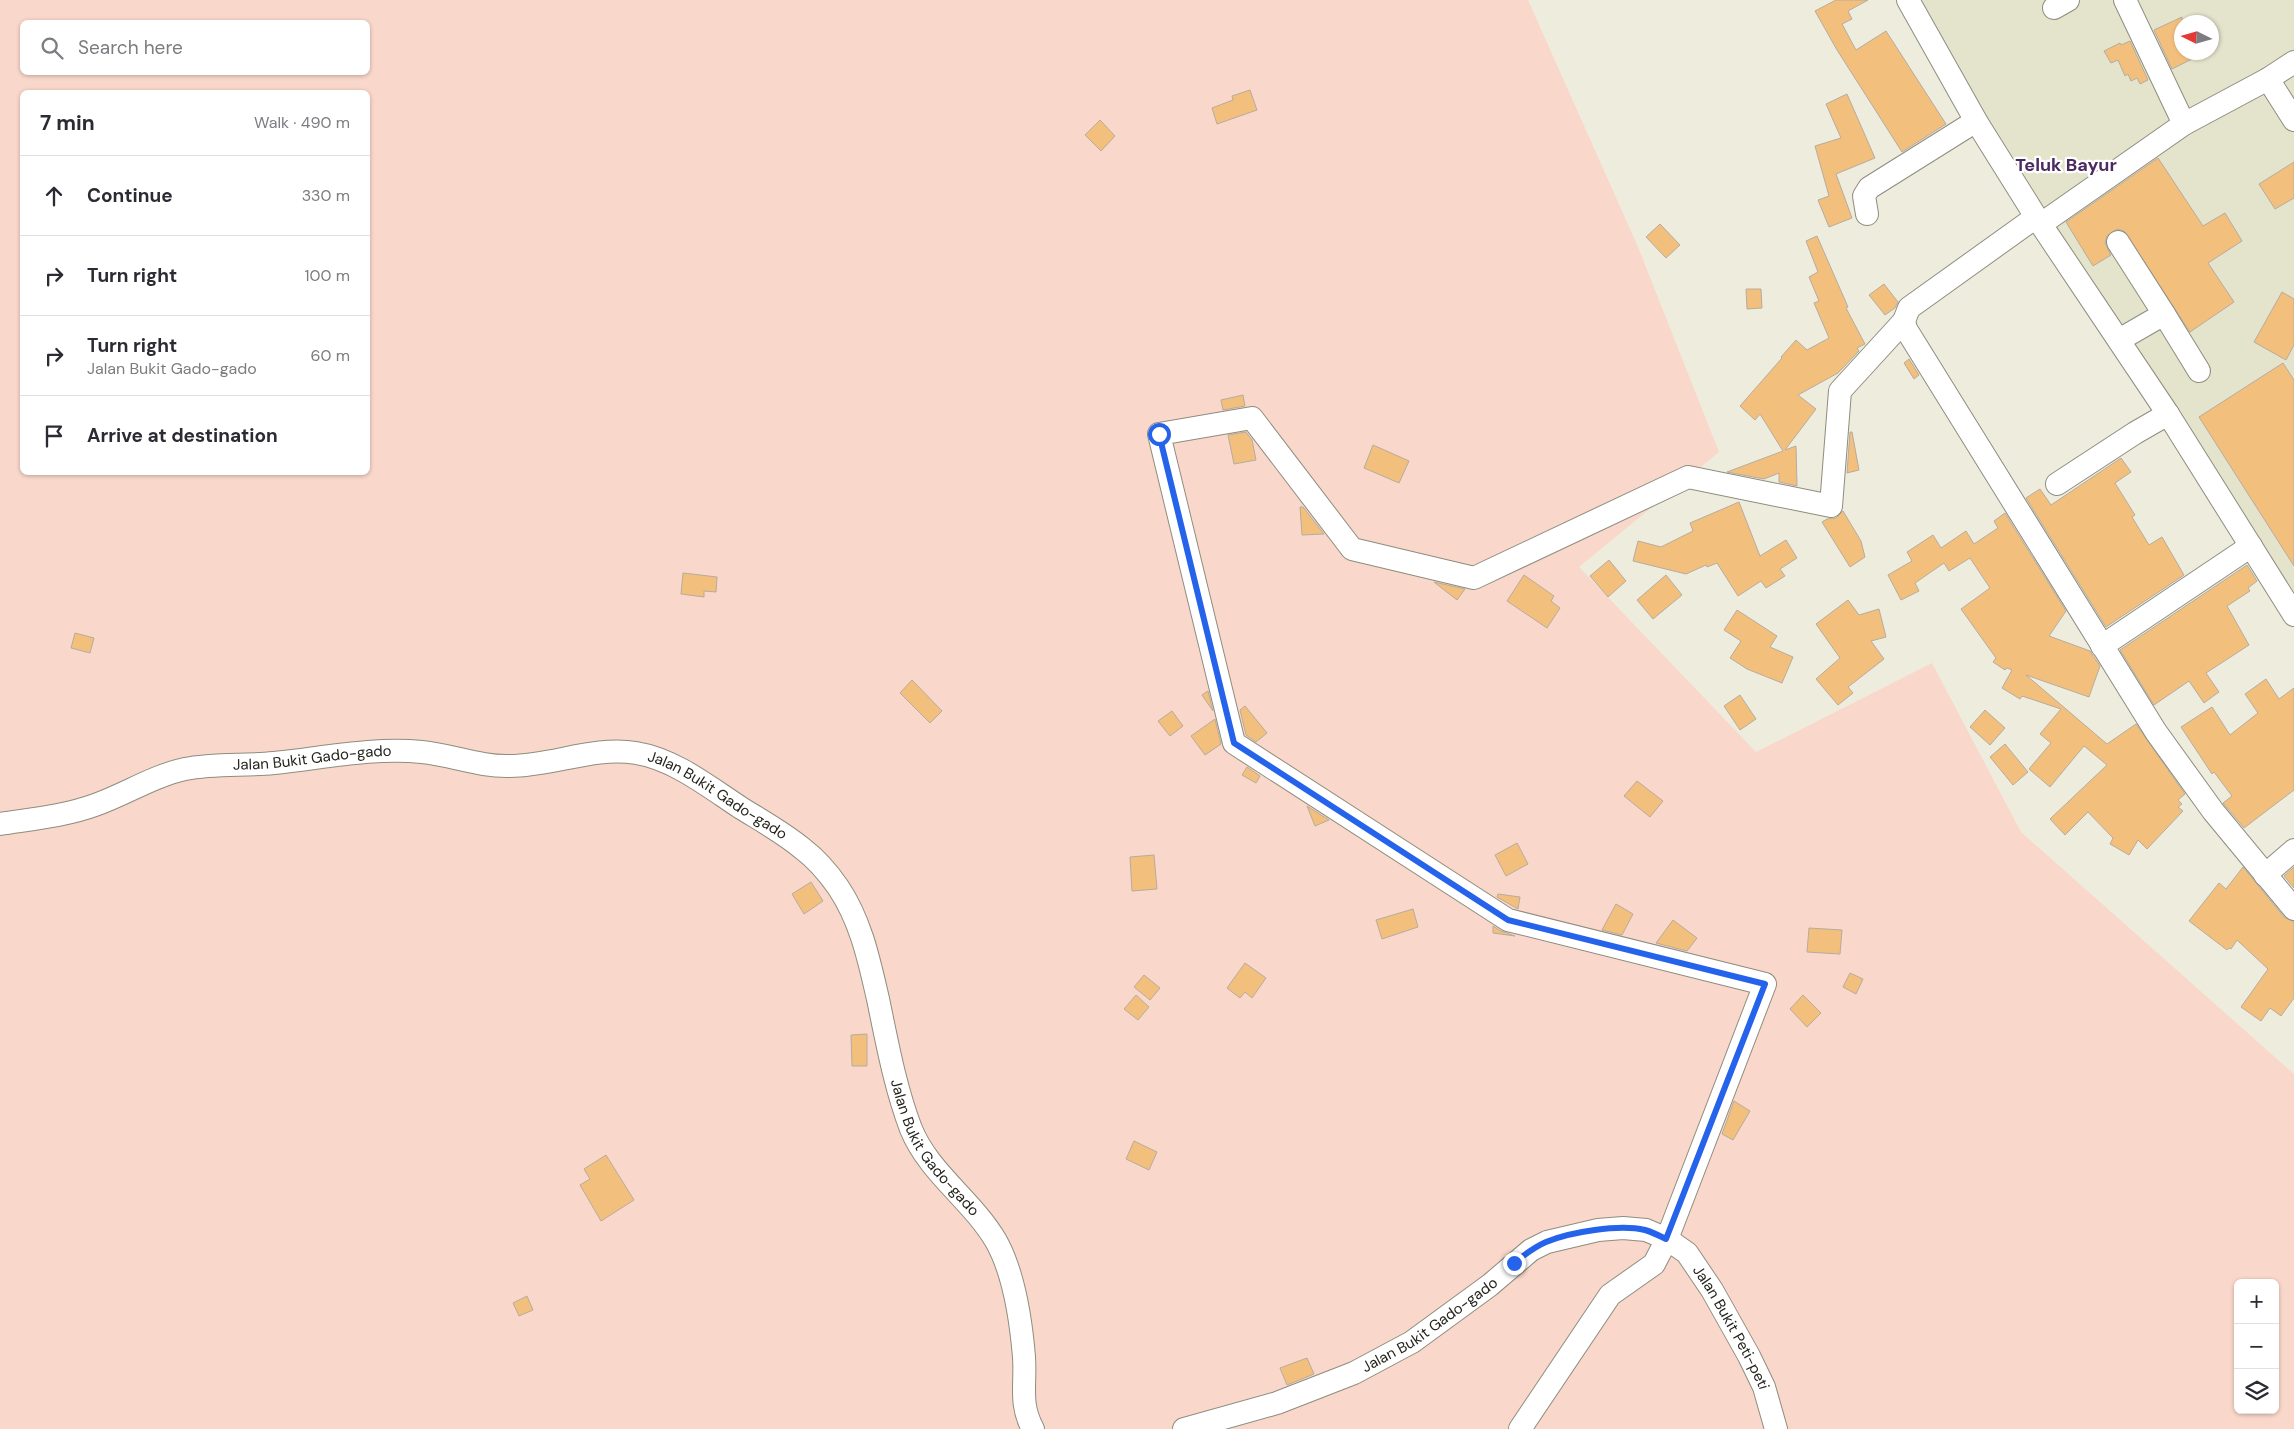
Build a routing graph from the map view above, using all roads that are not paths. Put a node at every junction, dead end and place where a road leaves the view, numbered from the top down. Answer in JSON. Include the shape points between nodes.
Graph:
{"nodes":[{"id":1,"x":1908,"y":0,"type":"edge"},
{"id":2,"x":2126,"y":0,"type":"edge"},
{"id":3,"x":2294,"y":62,"type":"edge"},
{"id":4,"x":2268,"y":79,"type":"junction"},
{"id":5,"x":2294,"y":120,"type":"edge"},
{"id":6,"x":1976,"y":121,"type":"junction"},
{"id":7,"x":2184,"y":124,"type":"junction"},
{"id":8,"x":1867,"y":214,"type":"dead end"},
{"id":9,"x":2038,"y":220,"type":"junction"},
{"id":10,"x":2118,"y":242,"type":"dead end"},
{"id":11,"x":2164,"y":314,"type":"junction"},
{"id":12,"x":1904,"y":320,"type":"junction"},
{"id":13,"x":2119,"y":340,"type":"junction"},
{"id":14,"x":2199,"y":371,"type":"dead end"},
{"id":15,"x":2168,"y":414,"type":"junction"},
{"id":16,"x":2057,"y":484,"type":"dead end"},
{"id":17,"x":2251,"y":546,"type":"junction"},
{"id":18,"x":2294,"y":615,"type":"edge"},
{"id":19,"x":2102,"y":646,"type":"junction"},
{"id":20,"x":0,"y":824,"type":"edge"},
{"id":21,"x":2294,"y":850,"type":"edge"},
{"id":22,"x":2265,"y":875,"type":"junction"},
{"id":23,"x":2294,"y":908,"type":"edge"},
{"id":24,"x":1666,"y":1239,"type":"junction"},
{"id":25,"x":1033,"y":1429,"type":"edge"},
{"id":26,"x":1184,"y":1429,"type":"edge"},
{"id":27,"x":1520,"y":1429,"type":"edge"},
{"id":28,"x":1776,"y":1429,"type":"edge"}],
"edges":[{"from":1,"to":6,"type":"street"},
{"from":2,"to":7,"type":"street"},
{"from":3,"to":4,"type":"street"},
{"from":4,"to":5,"type":"street"},
{"from":4,"to":7,"type":"street"},
{"from":6,"to":8,"type":"street","via":[[1869,188],[1864,196]]},
{"from":6,"to":9,"type":"street"},
{"from":7,"to":9,"type":"street"},
{"from":9,"to":12,"type":"street","via":[[1909,308]]},
{"from":9,"to":13,"type":"street"},
{"from":10,"to":11,"type":"street"},
{"from":11,"to":13,"type":"street"},
{"from":11,"to":14,"type":"street"},
{"from":12,"to":19,"type":"street","via":[[1906,329]]},
{"from":12,"to":24,"type":"street","via":[[1840,391],[1831,506],[1688,477],[1474,578],[1352,549],[1252,418],[1159,434],[1234,743],[1508,920],[1765,984]]},
{"from":13,"to":15,"type":"street"},
{"from":15,"to":16,"type":"street"},
{"from":15,"to":17,"type":"street"},
{"from":17,"to":18,"type":"street"},
{"from":17,"to":19,"type":"street"},
{"from":19,"to":22,"type":"street","via":[[2156,732],[2213,811]]},
{"from":20,"to":25,"type":"street","name":"Jalan Bukit Gado-gado","via":[[95,805],[182,770],[343,754],[425,752],[472,763],[533,766],[608,752],[636,753],[662,760],[696,779],[805,850],[837,885],[852,909],[866,948],[893,1070],[918,1146],[995,1241],[1008,1270],[1024,1359],[1025,1415]]},
{"from":21,"to":22,"type":"street"},
{"from":22,"to":23,"type":"street"},
{"from":24,"to":26,"type":"street","name":"Jalan Bukit Gado-gado","via":[[1646,1230],[1623,1228],[1598,1230],[1547,1242],[1531,1250],[1490,1285],[1412,1342],[1354,1373],[1277,1403]]},
{"from":24,"to":27,"type":"street","via":[[1654,1264],[1610,1295]]},
{"from":24,"to":28,"type":"street","name":"Jalan Bukit Peti-peti","via":[[1687,1253],[1731,1322],[1764,1387]]}]}
